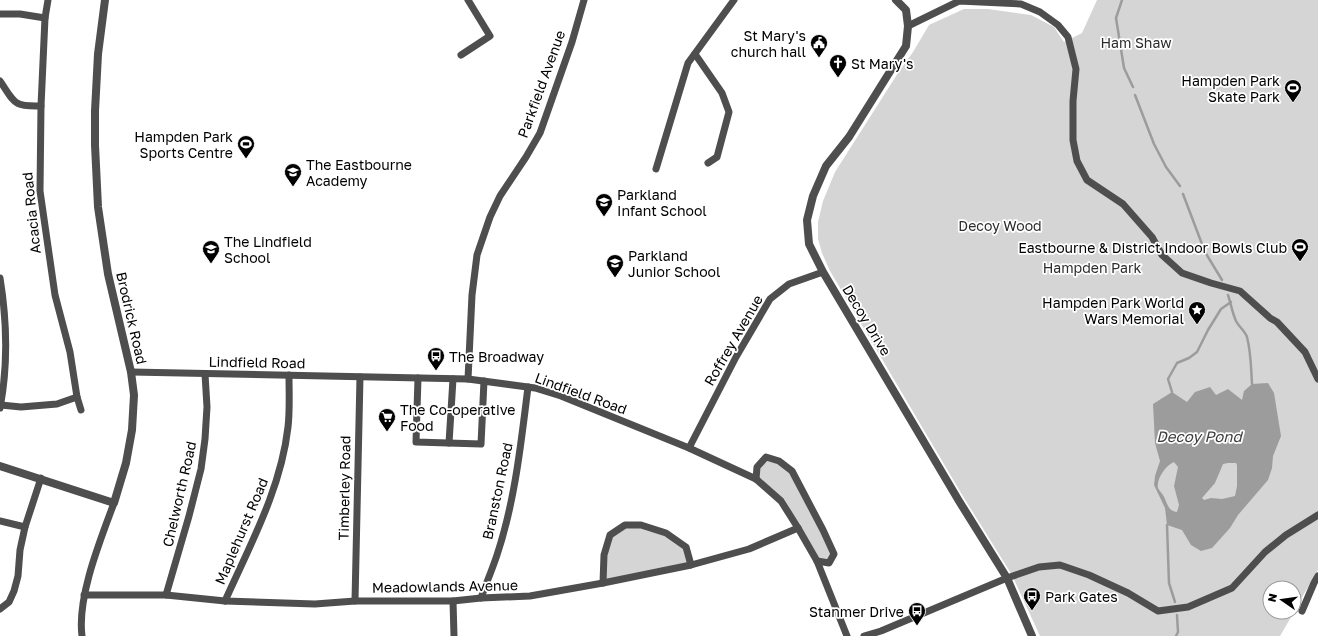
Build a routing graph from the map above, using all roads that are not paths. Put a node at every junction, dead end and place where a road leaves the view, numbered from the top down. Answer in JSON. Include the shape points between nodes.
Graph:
{"nodes":[{"id":1,"x":48,"y":0,"type":"edge"},
{"id":2,"x":105,"y":0,"type":"edge"},
{"id":3,"x":468,"y":0,"type":"edge"},
{"id":4,"x":584,"y":0,"type":"edge"},
{"id":5,"x":734,"y":0,"type":"edge"},
{"id":6,"x":896,"y":0,"type":"edge"},
{"id":7,"x":979,"y":1,"type":"edge"},
{"id":8,"x":1007,"y":2,"type":"edge"},
{"id":9,"x":0,"y":14,"type":"edge"},
{"id":10,"x":45,"y":18,"type":"junction"},
{"id":11,"x":908,"y":26,"type":"junction"},
{"id":12,"x":695,"y":54,"type":"junction"},
{"id":13,"x":461,"y":55,"type":"dead end"},
{"id":14,"x":0,"y":81,"type":"edge"},
{"id":15,"x":41,"y":106,"type":"junction"},
{"id":16,"x":708,"y":163,"type":"dead end"},
{"id":17,"x":656,"y":169,"type":"dead end"},
{"id":18,"x":823,"y":272,"type":"junction"},
{"id":19,"x":0,"y":278,"type":"edge"},
{"id":20,"x":2,"y":298,"type":"edge"},
{"id":21,"x":131,"y":372,"type":"junction"},
{"id":22,"x":205,"y":374,"type":"junction"},
{"id":23,"x":289,"y":375,"type":"junction"},
{"id":24,"x":360,"y":377,"type":"junction"},
{"id":25,"x":418,"y":378,"type":"junction"},
{"id":26,"x":453,"y":379,"type":"junction"},
{"id":27,"x":468,"y":379,"type":"junction"},
{"id":28,"x":1318,"y":379,"type":"edge"},
{"id":29,"x":484,"y":381,"type":"junction"},
{"id":30,"x":528,"y":387,"type":"junction"},
{"id":31,"x":77,"y":397,"type":"junction"},
{"id":32,"x":0,"y":407,"type":"edge"},
{"id":33,"x":80,"y":410,"type":"dead end"},
{"id":34,"x":449,"y":443,"type":"junction"},
{"id":35,"x":689,"y":448,"type":"junction"},
{"id":36,"x":0,"y":466,"type":"edge"},
{"id":37,"x":41,"y":478,"type":"junction"},
{"id":38,"x":756,"y":479,"type":"junction"},
{"id":39,"x":114,"y":503,"type":"junction"},
{"id":40,"x":1318,"y":515,"type":"edge"},
{"id":41,"x":0,"y":521,"type":"edge"},
{"id":42,"x":24,"y":527,"type":"junction"},
{"id":43,"x":798,"y":528,"type":"junction"},
{"id":44,"x":817,"y":561,"type":"junction"},
{"id":45,"x":691,"y":565,"type":"junction"},
{"id":46,"x":1318,"y":576,"type":"edge"},
{"id":47,"x":1007,"y":578,"type":"junction"},
{"id":48,"x":603,"y":583,"type":"junction"},
{"id":49,"x":166,"y":595,"type":"junction"},
{"id":50,"x":84,"y":596,"type":"junction"},
{"id":51,"x":480,"y":598,"type":"junction"},
{"id":52,"x":355,"y":601,"type":"junction"},
{"id":53,"x":452,"y":601,"type":"junction"},
{"id":54,"x":225,"y":602,"type":"junction"},
{"id":55,"x":0,"y":609,"type":"edge"},
{"id":56,"x":1302,"y":611,"type":"dead end"},
{"id":57,"x":882,"y":634,"type":"edge"},
{"id":58,"x":82,"y":636,"type":"edge"},
{"id":59,"x":454,"y":636,"type":"edge"},
{"id":60,"x":847,"y":636,"type":"edge"},
{"id":61,"x":864,"y":636,"type":"edge"},
{"id":62,"x":1032,"y":636,"type":"edge"}],
"edges":[{"from":1,"to":10,"type":"street","name":"Acacia Road"},
{"from":2,"to":21,"type":"street","name":"Brodrick Road","via":[[98,54],[95,111],[97,187],[108,274]]},
{"from":3,"to":13,"type":"street","via":[[490,36]]},
{"from":4,"to":27,"type":"street","name":"Parkfield Avenue","via":[[540,133],[500,196],[477,255],[472,294]]},
{"from":5,"to":12,"type":"street"},
{"from":6,"to":11,"type":"street","name":"Decoy Drive","via":[[906,10]]},
{"from":7,"to":8,"type":"street"},
{"from":7,"to":11,"type":"street","via":[[959,1]]},
{"from":8,"to":28,"type":"street","via":[[1021,4],[1040,12],[1058,24],[1068,37],[1076,69],[1073,140],[1077,161],[1087,180],[1123,204],[1152,237],[1162,255],[1182,273],[1240,291],[1278,322],[1305,352]]},
{"from":9,"to":10,"type":"street"},
{"from":10,"to":15,"type":"street","name":"Acacia Road"},
{"from":11,"to":18,"type":"street","name":"Decoy Drive","via":[[906,46],[849,136],[826,166],[813,196],[807,220],[809,244]]},
{"from":12,"to":16,"type":"street","via":[[722,94],[729,112],[717,157]]},
{"from":12,"to":17,"type":"street","via":[[688,63]]},
{"from":14,"to":15,"type":"street","via":[[18,105]]},
{"from":15,"to":31,"type":"street","name":"Acacia Road","via":[[40,191],[55,295],[70,352]]},
{"from":18,"to":35,"type":"street","name":"Roffrey Avenue","via":[[788,284],[770,299],[736,357]]},
{"from":18,"to":47,"type":"street","name":"Decoy Drive"},
{"from":19,"to":20,"type":"street"},
{"from":20,"to":32,"type":"street","via":[[5,373]]},
{"from":21,"to":22,"type":"street","name":"Lindfield Road"},
{"from":21,"to":39,"type":"street","name":"Brodrick Road","via":[[134,395],[132,430],[126,463]]},
{"from":22,"to":23,"type":"street","name":"Lindfield Road"},
{"from":22,"to":49,"type":"street","name":"Chelworth Road","via":[[207,407],[201,469]]},
{"from":23,"to":24,"type":"street","name":"Lindfield Road"},
{"from":23,"to":54,"type":"street","name":"Maplehurst Road","via":[[288,427],[275,486]]},
{"from":24,"to":25,"type":"street","name":"Lindfield Road"},
{"from":24,"to":52,"type":"street","name":"Timberley Road"},
{"from":25,"to":26,"type":"street","name":"Lindfield Road"},
{"from":25,"to":34,"type":"street","via":[[416,442]]},
{"from":26,"to":27,"type":"street","name":"Lindfield Road"},
{"from":26,"to":34,"type":"street"},
{"from":27,"to":29,"type":"street","name":"Lindfield Road"},
{"from":29,"to":30,"type":"street","name":"Lindfield Road"},
{"from":29,"to":34,"type":"street","via":[[481,444]]},
{"from":30,"to":35,"type":"street","name":"Lindfield Road","via":[[561,396]]},
{"from":30,"to":51,"type":"street","name":"Branston Road","via":[[510,506],[497,555]]},
{"from":31,"to":32,"type":"street","via":[[57,404]]},
{"from":31,"to":33,"type":"street","name":"Acacia Road"},
{"from":35,"to":38,"type":"street","name":"Lindfield Road"},
{"from":36,"to":37,"type":"street"},
{"from":37,"to":39,"type":"street"},
{"from":37,"to":42,"type":"street"},
{"from":38,"to":43,"type":"street","name":"Lindfield Road","via":[[781,501]]},
{"from":38,"to":44,"type":"street","via":[[757,467],[766,457],[779,461],[792,471],[834,554],[828,563]]},
{"from":39,"to":50,"type":"street","name":"Brodrick Road"},
{"from":40,"to":47,"type":"street","via":[[1265,552],[1232,588],[1188,607],[1158,611],[1128,593],[1060,565],[1039,567]]},
{"from":41,"to":42,"type":"street"},
{"from":42,"to":55,"type":"street","via":[[14,591],[9,602]]},
{"from":43,"to":44,"type":"street","name":"Lindfield Road"},
{"from":43,"to":45,"type":"street","name":"Meadowlands Avenue","via":[[749,549]]},
{"from":44,"to":60,"type":"street","name":"Lindfield Road"},
{"from":45,"to":48,"type":"street","name":"Meadowlands Avenue"},
{"from":45,"to":48,"type":"street","via":[[686,547],[666,533],[641,525],[625,524],[610,535],[604,555]]},
{"from":46,"to":56,"type":"street"},
{"from":47,"to":57,"type":"street"},
{"from":47,"to":62,"type":"street","name":"Decoy Drive"},
{"from":48,"to":51,"type":"street","name":"Meadowlands Avenue","via":[[530,596]]},
{"from":49,"to":50,"type":"street","name":"Meadowlands Avenue"},
{"from":49,"to":54,"type":"street","name":"Meadowlands Avenue"},
{"from":50,"to":58,"type":"street","name":"Brodrick Road"},
{"from":51,"to":53,"type":"street","name":"Meadowlands Avenue"},
{"from":52,"to":53,"type":"street","name":"Meadowlands Avenue"},
{"from":52,"to":54,"type":"street","name":"Meadowlands Avenue","via":[[315,604]]},
{"from":53,"to":59,"type":"street"},
{"from":57,"to":61,"type":"street"}]}
